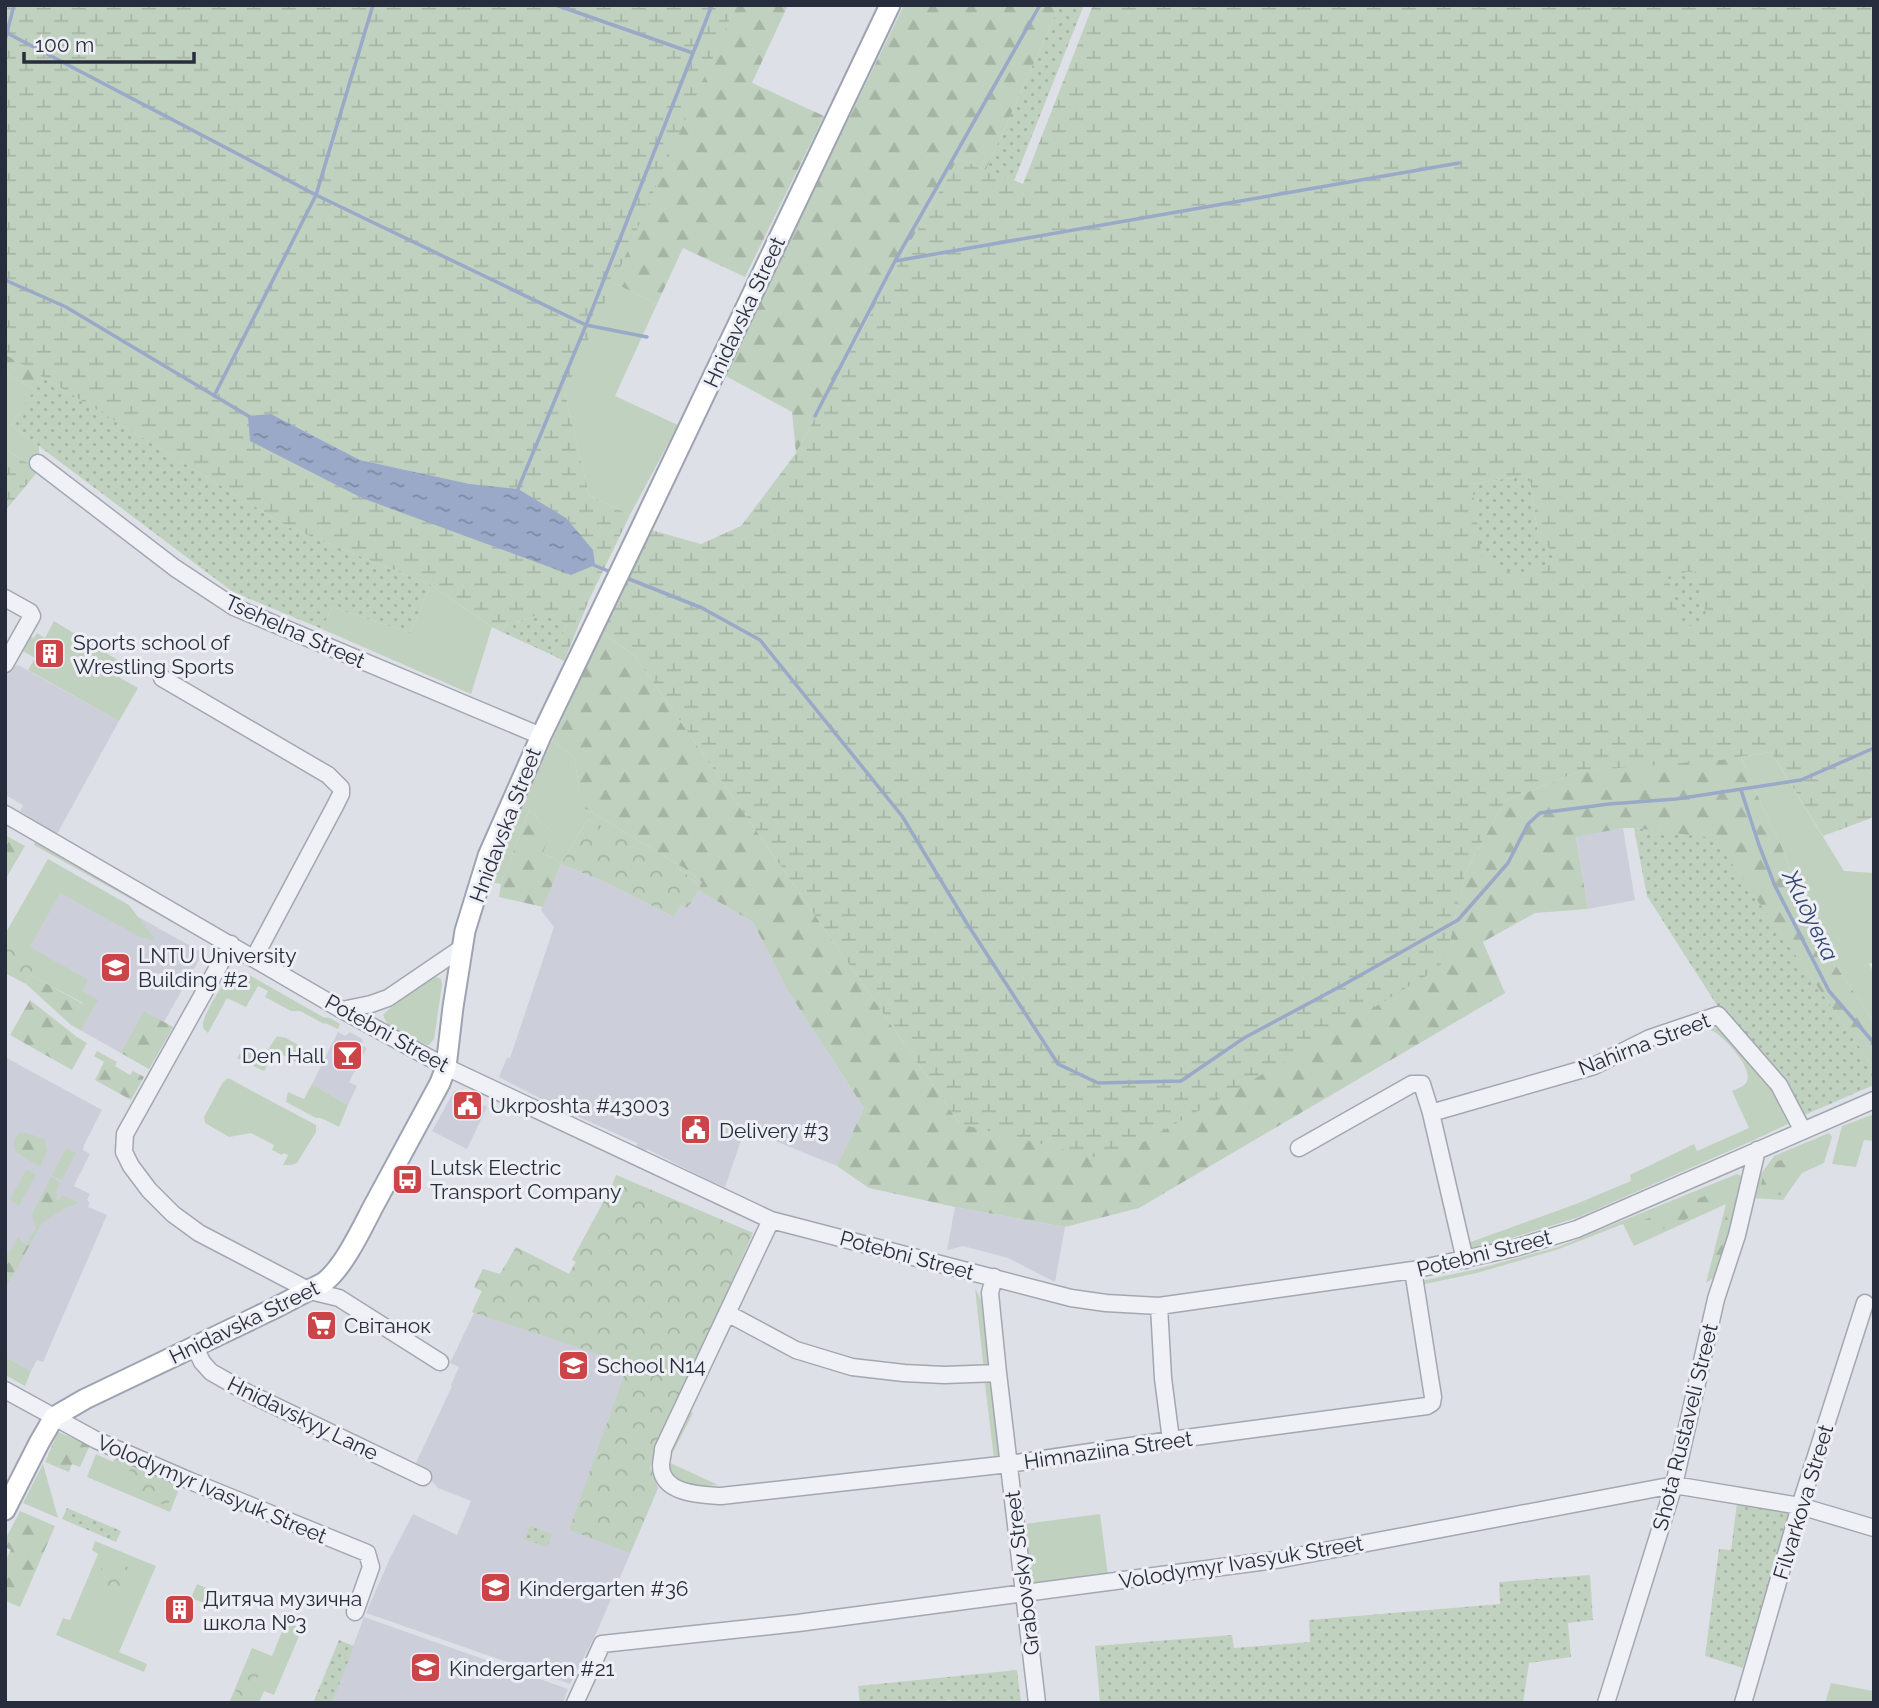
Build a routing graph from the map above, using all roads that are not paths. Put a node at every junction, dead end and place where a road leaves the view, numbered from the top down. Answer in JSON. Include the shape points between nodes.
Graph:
{"nodes":[{"id":1,"x":890,"y":5,"type":"edge"},
{"id":2,"x":38,"y":463,"type":"dead end"},
{"id":3,"x":5,"y":598,"type":"edge"},
{"id":4,"x":5,"y":664,"type":"edge"},
{"id":5,"x":162,"y":678,"type":"dead end"},
{"id":6,"x":541,"y":736,"type":"junction"},
{"id":7,"x":5,"y":814,"type":"edge"},
{"id":8,"x":232,"y":944,"type":"junction"},
{"id":9,"x":463,"y":947,"type":"junction"},
{"id":10,"x":254,"y":958,"type":"junction"},
{"id":11,"x":342,"y":1010,"type":"junction"},
{"id":12,"x":446,"y":1067,"type":"junction"},
{"id":13,"x":1874,"y":1100,"type":"edge"},
{"id":14,"x":1431,"y":1114,"type":"junction"},
{"id":15,"x":1803,"y":1131,"type":"junction"},
{"id":16,"x":1298,"y":1148,"type":"dead end"},
{"id":17,"x":1757,"y":1150,"type":"junction"},
{"id":18,"x":771,"y":1220,"type":"junction"},
{"id":19,"x":1465,"y":1260,"type":"junction"},
{"id":20,"x":1413,"y":1270,"type":"junction"},
{"id":21,"x":994,"y":1277,"type":"junction"},
{"id":22,"x":310,"y":1291,"type":"junction"},
{"id":23,"x":1865,"y":1303,"type":"dead end"},
{"id":24,"x":1159,"y":1306,"type":"junction"},
{"id":25,"x":727,"y":1313,"type":"junction"},
{"id":26,"x":195,"y":1347,"type":"junction"},
{"id":27,"x":440,"y":1362,"type":"dead end"},
{"id":28,"x":998,"y":1373,"type":"junction"},
{"id":29,"x":5,"y":1390,"type":"edge"},
{"id":30,"x":54,"y":1417,"type":"junction"},
{"id":31,"x":1171,"y":1440,"type":"junction"},
{"id":32,"x":1009,"y":1464,"type":"junction"},
{"id":33,"x":423,"y":1477,"type":"dead end"},
{"id":34,"x":1674,"y":1485,"type":"junction"},
{"id":35,"x":1800,"y":1506,"type":"junction"},
{"id":36,"x":5,"y":1510,"type":"edge"},
{"id":37,"x":1874,"y":1528,"type":"edge"},
{"id":38,"x":1024,"y":1594,"type":"junction"},
{"id":39,"x":355,"y":1612,"type":"dead end"},
{"id":40,"x":575,"y":1703,"type":"edge"},
{"id":41,"x":1037,"y":1703,"type":"edge"},
{"id":42,"x":1605,"y":1703,"type":"edge"},
{"id":43,"x":1743,"y":1703,"type":"edge"}],
"edges":[{"from":1,"to":6,"type":"main road","name":"Hnidavska Street"},
{"from":2,"to":6,"type":"street","name":"Tsehelna Street","via":[[233,607]]},
{"from":3,"to":4,"type":"street","via":[[32,616]]},
{"from":5,"to":10,"type":"street","via":[[328,775],[341,788]]},
{"from":6,"to":9,"type":"main road","name":"Hnidavska Street","via":[[488,856]]},
{"from":7,"to":8,"type":"street","name":"Potebni Street"},
{"from":8,"to":10,"type":"street","name":"Potebni Street"},
{"from":8,"to":22,"type":"street","via":[[125,1134],[124,1152],[149,1190],[173,1214],[199,1233]]},
{"from":9,"to":11,"type":"street","via":[[388,998]]},
{"from":9,"to":12,"type":"main road","name":"Hnidavska Street"},
{"from":10,"to":11,"type":"street","name":"Potebni Street"},
{"from":11,"to":12,"type":"street","name":"Potebni Street"},
{"from":12,"to":18,"type":"street","name":"Potebni Street"},
{"from":12,"to":22,"type":"main road","name":"Hnidavska Street","via":[[337,1270]]},
{"from":13,"to":15,"type":"street","name":"Potebni Street"},
{"from":14,"to":15,"type":"street","name":"Nahirna Street","via":[[1594,1066],[1650,1038],[1718,1015],[1779,1085]]},
{"from":14,"to":16,"type":"street","via":[[1424,1086],[1415,1082]]},
{"from":14,"to":19,"type":"street"},
{"from":15,"to":17,"type":"street","name":"Potebni Street"},
{"from":17,"to":19,"type":"street","name":"Potebni Street","via":[[1577,1229]]},
{"from":17,"to":34,"type":"street","name":"Shota Rustaveli Street","via":[[1716,1299]]},
{"from":18,"to":21,"type":"street","name":"Potebni Street"},
{"from":18,"to":25,"type":"street"},
{"from":19,"to":20,"type":"street","name":"Potebni Street"},
{"from":20,"to":24,"type":"street","name":"Potebni Street"},
{"from":20,"to":31,"type":"street","name":"Himnaziina Street","via":[[1432,1403]]},
{"from":21,"to":24,"type":"street","name":"Potebni Street","via":[[1071,1298]]},
{"from":21,"to":28,"type":"street","name":"Grabovsky Street","via":[[990,1293]]},
{"from":22,"to":26,"type":"main road","name":"Hnidavska Street"},
{"from":22,"to":27,"type":"street","via":[[339,1298]]},
{"from":23,"to":35,"type":"street","name":"Filvarkova Street"},
{"from":24,"to":31,"type":"street"},
{"from":25,"to":28,"type":"street","via":[[796,1350],[852,1367],[944,1375]]},
{"from":25,"to":32,"type":"street","name":"Himnaziina Street","via":[[663,1449],[661,1468],[677,1488],[721,1496]]},
{"from":26,"to":30,"type":"main road","name":"Hnidavska Street"},
{"from":26,"to":33,"type":"street","name":"Hnidavskyy Lane","via":[[211,1372],[239,1388]]},
{"from":28,"to":32,"type":"street","name":"Grabovsky Street"},
{"from":29,"to":30,"type":"street","name":"Volodymyr Ivasyuk Street"},
{"from":30,"to":36,"type":"main road","name":"Hnidavska Street"},
{"from":30,"to":39,"type":"street","name":"Volodymyr Ivasyuk Street","via":[[130,1455],[366,1553],[371,1567]]},
{"from":31,"to":32,"type":"street","name":"Himnaziina Street"},
{"from":32,"to":38,"type":"street","name":"Grabovsky Street"},
{"from":34,"to":35,"type":"street","name":"Volodymyr Ivasyuk Street"},
{"from":34,"to":38,"type":"street","name":"Volodymyr Ivasyuk Street","via":[[1282,1559]]},
{"from":34,"to":42,"type":"street","name":"Shota Rustaveli Street"},
{"from":35,"to":37,"type":"street","name":"Volodymyr Ivasyuk Street"},
{"from":35,"to":43,"type":"street","name":"Filvarkova Street"},
{"from":38,"to":40,"type":"street","name":"Volodymyr Ivasyuk Street","via":[[602,1644]]},
{"from":38,"to":41,"type":"street","name":"Grabovsky Street"}]}
